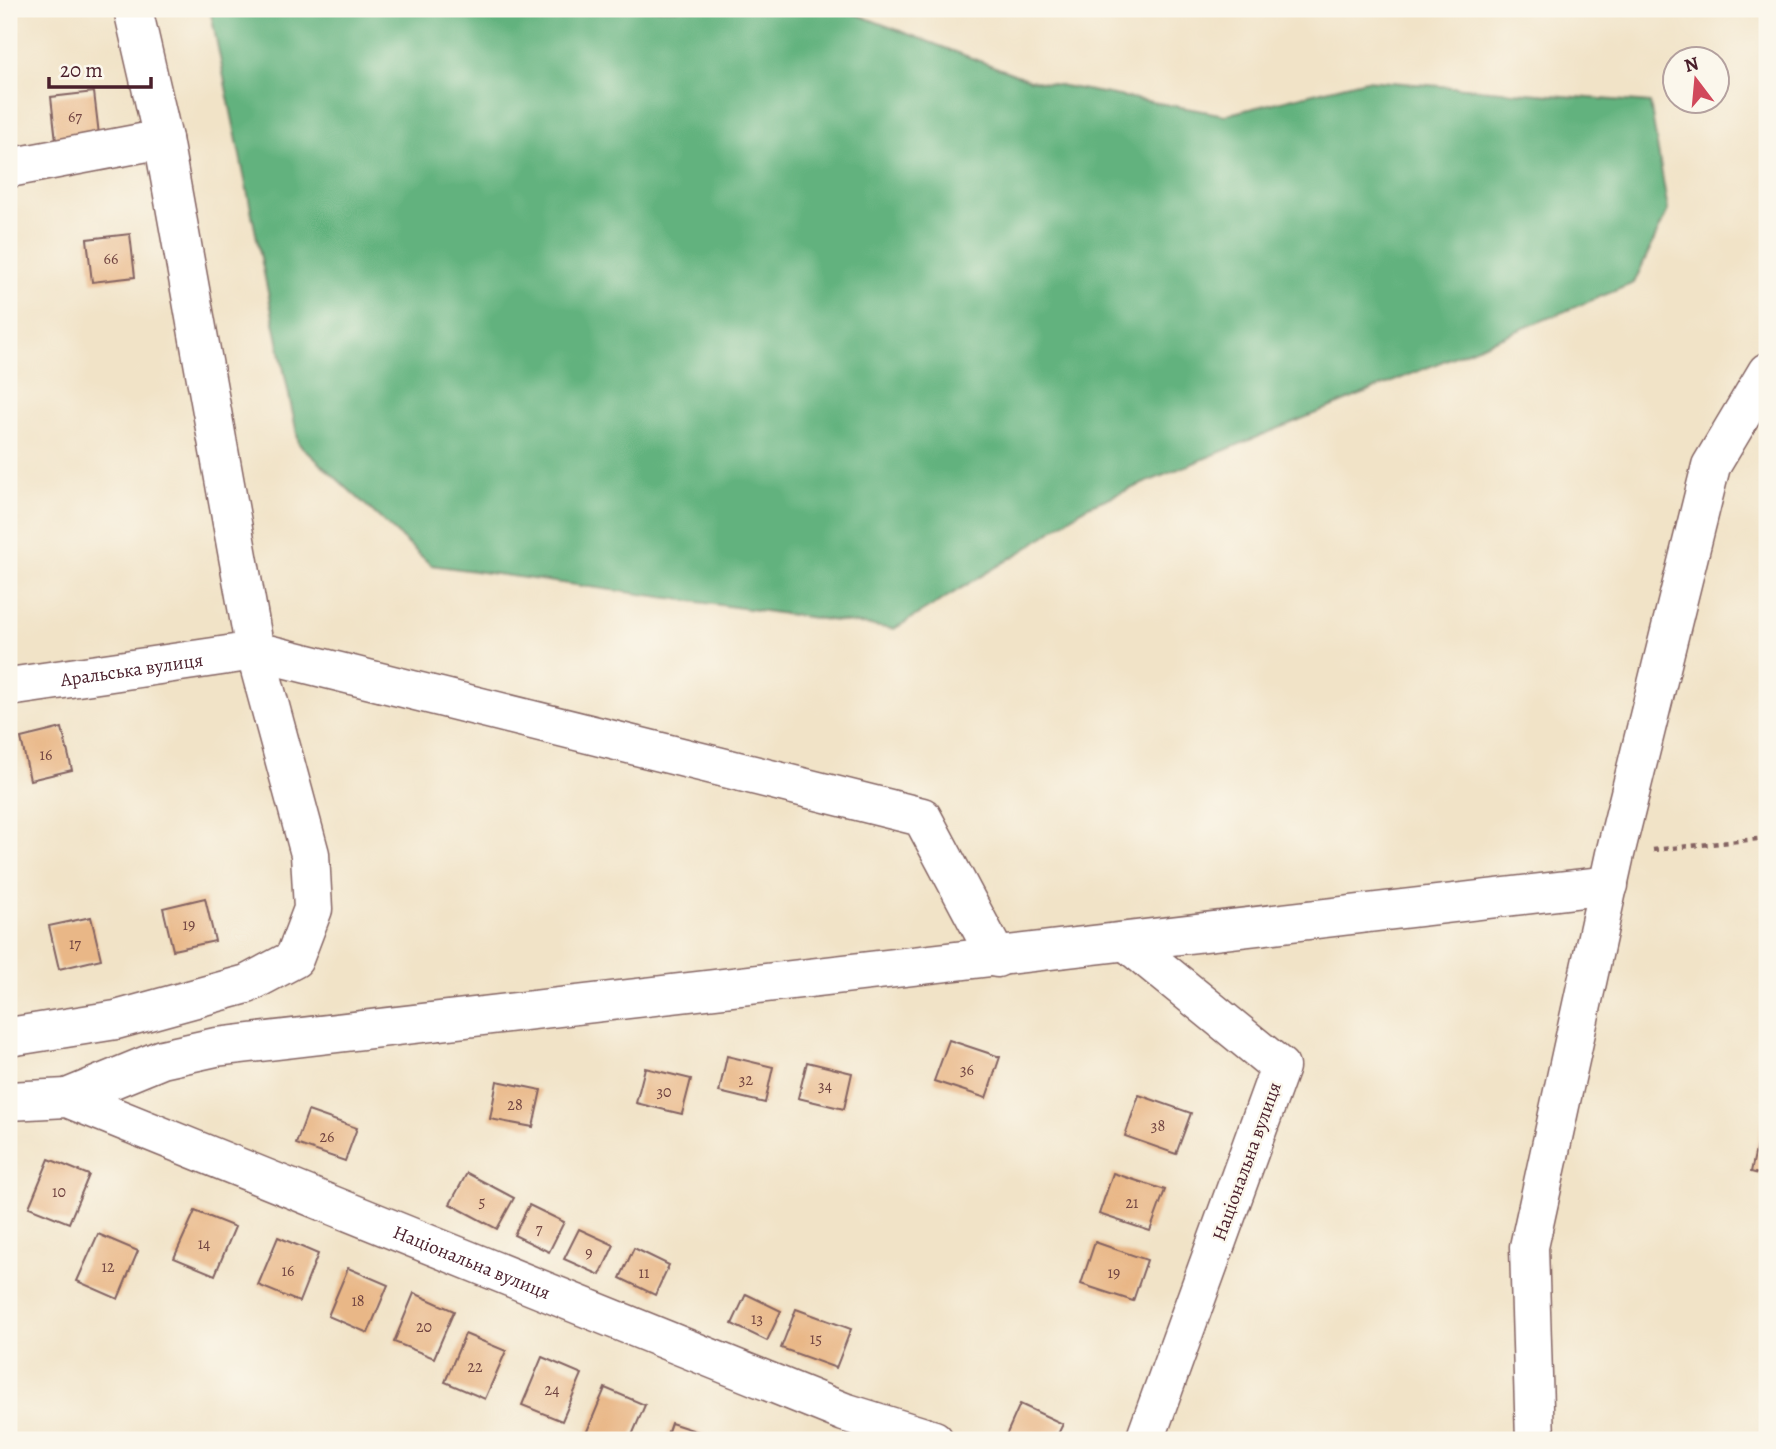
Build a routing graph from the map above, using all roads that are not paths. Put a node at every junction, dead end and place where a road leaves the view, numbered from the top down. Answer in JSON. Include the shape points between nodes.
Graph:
{"nodes":[{"id":1,"x":133,"y":9,"type":"edge"},
{"id":2,"x":163,"y":139,"type":"junction"},
{"id":3,"x":9,"y":168,"type":"edge"},
{"id":4,"x":1767,"y":372,"type":"edge"},
{"id":5,"x":255,"y":651,"type":"junction"},
{"id":6,"x":9,"y":687,"type":"edge"},
{"id":7,"x":1612,"y":870,"type":"junction"},
{"id":8,"x":1128,"y":943,"type":"junction"},
{"id":9,"x":997,"y":958,"type":"junction"},
{"id":10,"x":9,"y":1037,"type":"edge"},
{"id":11,"x":66,"y":1098,"type":"junction"},
{"id":12,"x":9,"y":1101,"type":"edge"},
{"id":13,"x":934,"y":1440,"type":"edge"},
{"id":14,"x":1145,"y":1440,"type":"edge"},
{"id":15,"x":1535,"y":1440,"type":"edge"}],
"edges":[{"from":1,"to":2,"type":"street"},
{"from":2,"to":3,"type":"street"},
{"from":2,"to":5,"type":"street"},
{"from":4,"to":7,"type":"street","via":[[1710,466]]},
{"from":5,"to":6,"type":"street","name":"Аральська вулиця"},
{"from":5,"to":9,"type":"street","via":[[922,817]]},
{"from":5,"to":10,"type":"street","via":[[310,854],[313,909],[294,959],[247,984],[116,1020]]},
{"from":7,"to":8,"type":"street"},
{"from":7,"to":15,"type":"street","via":[[1529,1247]]},
{"from":8,"to":9,"type":"street"},
{"from":8,"to":14,"type":"street","name":"Національна вулиця","via":[[1280,1067]]},
{"from":9,"to":11,"type":"street","via":[[216,1047],[162,1059]]},
{"from":11,"to":12,"type":"street","name":"Національна вулиця"},
{"from":11,"to":13,"type":"street","name":"Національна вулиця","via":[[831,1407]]}]}
